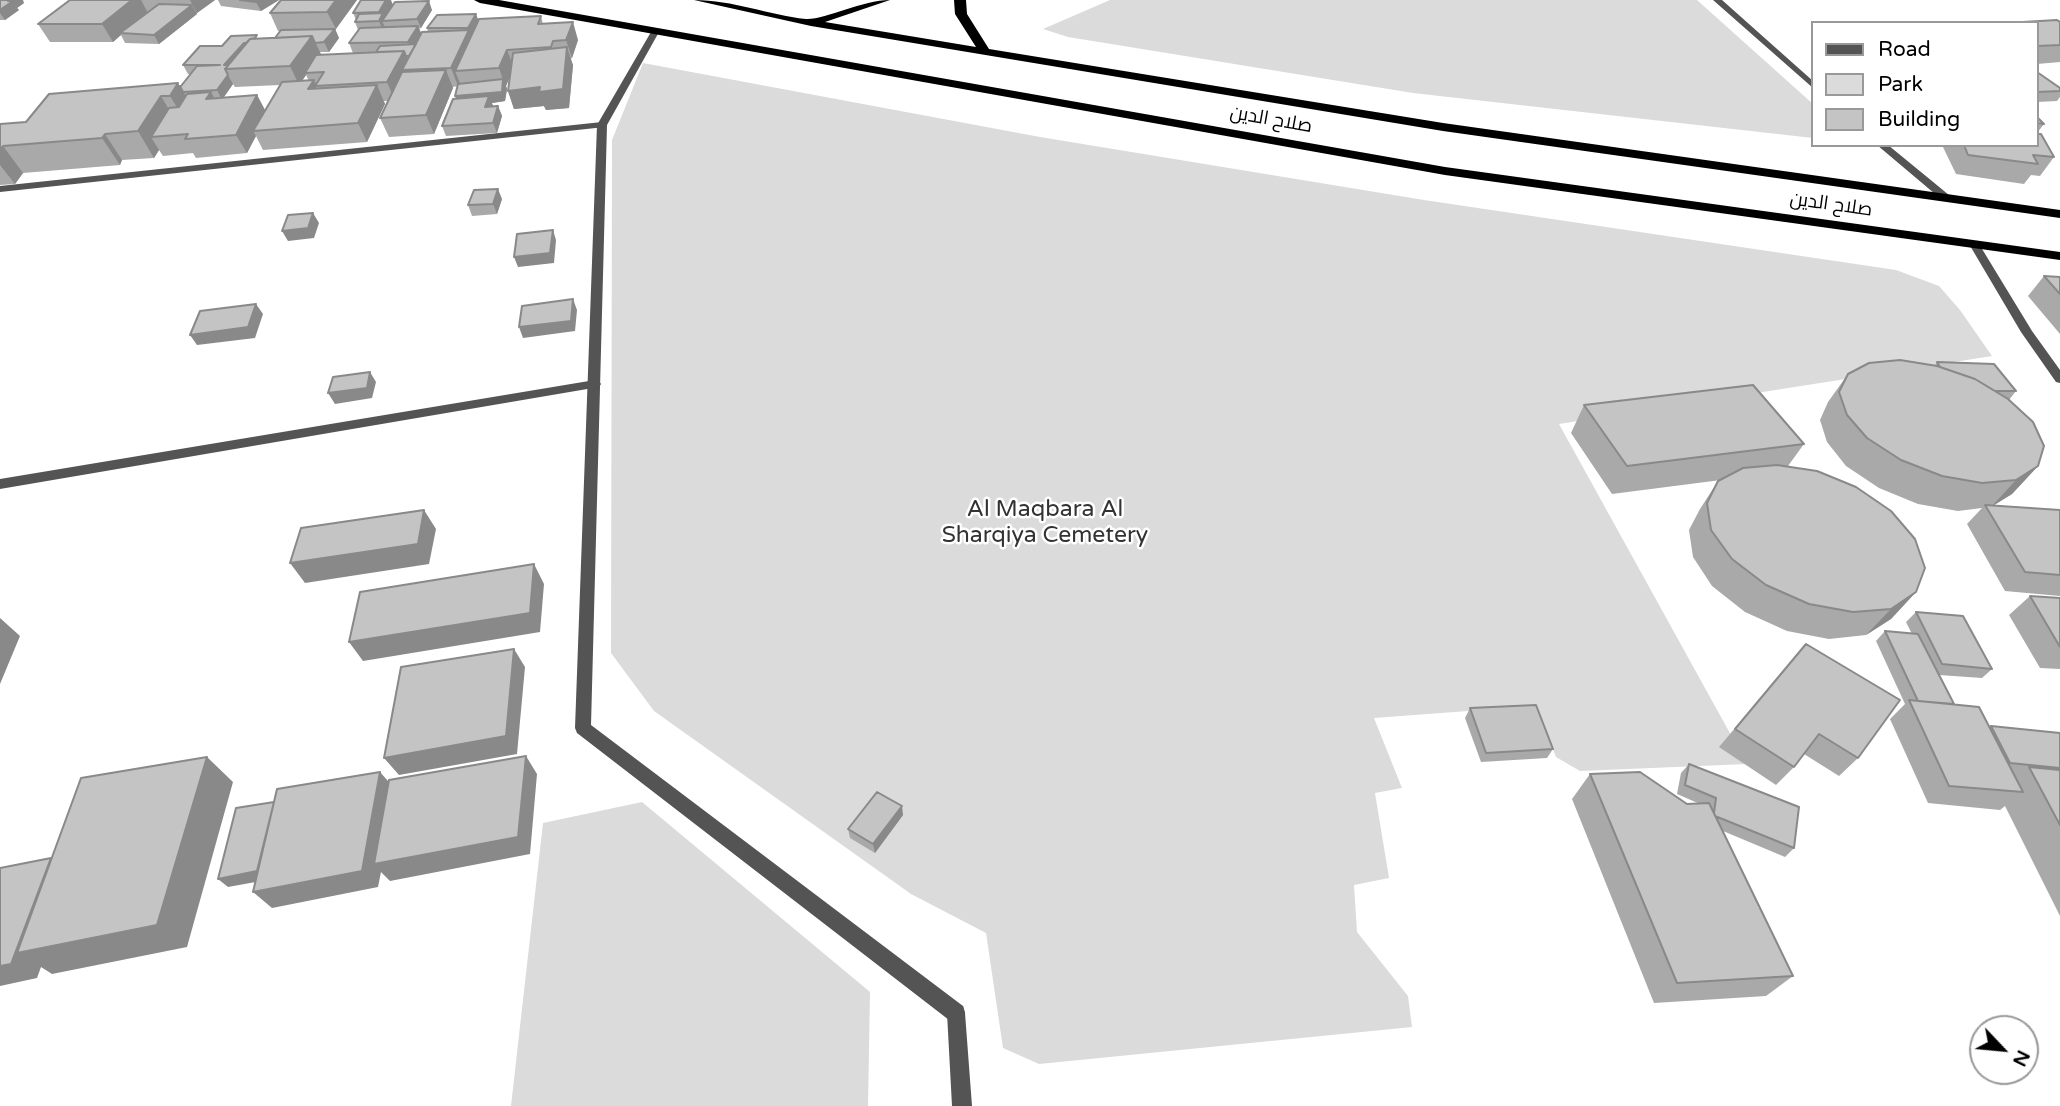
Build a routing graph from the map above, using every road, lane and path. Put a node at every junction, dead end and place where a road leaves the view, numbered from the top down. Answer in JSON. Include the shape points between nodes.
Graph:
{"nodes":[{"id":1,"x":480,"y":0,"type":"edge"},
{"id":2,"x":700,"y":0,"type":"edge"},
{"id":3,"x":884,"y":0,"type":"edge"},
{"id":4,"x":960,"y":0,"type":"edge"},
{"id":5,"x":1717,"y":0,"type":"edge"},
{"id":6,"x":811,"y":23,"type":"junction"},
{"id":7,"x":654,"y":32,"type":"junction"},
{"id":8,"x":985,"y":52,"type":"junction"},
{"id":9,"x":1812,"y":84,"type":"edge"},
{"id":10,"x":602,"y":125,"type":"junction"},
{"id":11,"x":1884,"y":147,"type":"edge"},
{"id":12,"x":0,"y":189,"type":"edge"},
{"id":13,"x":1945,"y":197,"type":"junction"},
{"id":14,"x":2060,"y":214,"type":"edge"},
{"id":15,"x":1974,"y":244,"type":"junction"},
{"id":16,"x":2060,"y":256,"type":"edge"},
{"id":17,"x":2060,"y":379,"type":"edge"},
{"id":18,"x":595,"y":384,"type":"junction"},
{"id":19,"x":0,"y":484,"type":"edge"},
{"id":20,"x":962,"y":1106,"type":"edge"}],
"edges":[{"from":1,"to":7,"type":"highway","name":"صلاح الدين"},
{"from":2,"to":6,"type":"highway","name":"صلاح الدين"},
{"from":3,"to":6,"type":"highway"},
{"from":4,"to":8,"type":"highway","via":[[961,14]]},
{"from":5,"to":9,"type":"street"},
{"from":6,"to":8,"type":"highway","name":"صلاح الدين"},
{"from":7,"to":10,"type":"street"},
{"from":7,"to":15,"type":"highway","name":"صلاح الدين","via":[[1445,171]]},
{"from":8,"to":13,"type":"highway","name":"صلاح الدين","via":[[1457,129]]},
{"from":10,"to":12,"type":"street"},
{"from":10,"to":18,"type":"street"},
{"from":11,"to":13,"type":"street"},
{"from":13,"to":14,"type":"highway","name":"صلاح الدين"},
{"from":15,"to":16,"type":"highway","name":"صلاح الدين"},
{"from":15,"to":17,"type":"street"},
{"from":18,"to":19,"type":"street"},
{"from":18,"to":20,"type":"street","via":[[583,728],[956,1013]]}]}
